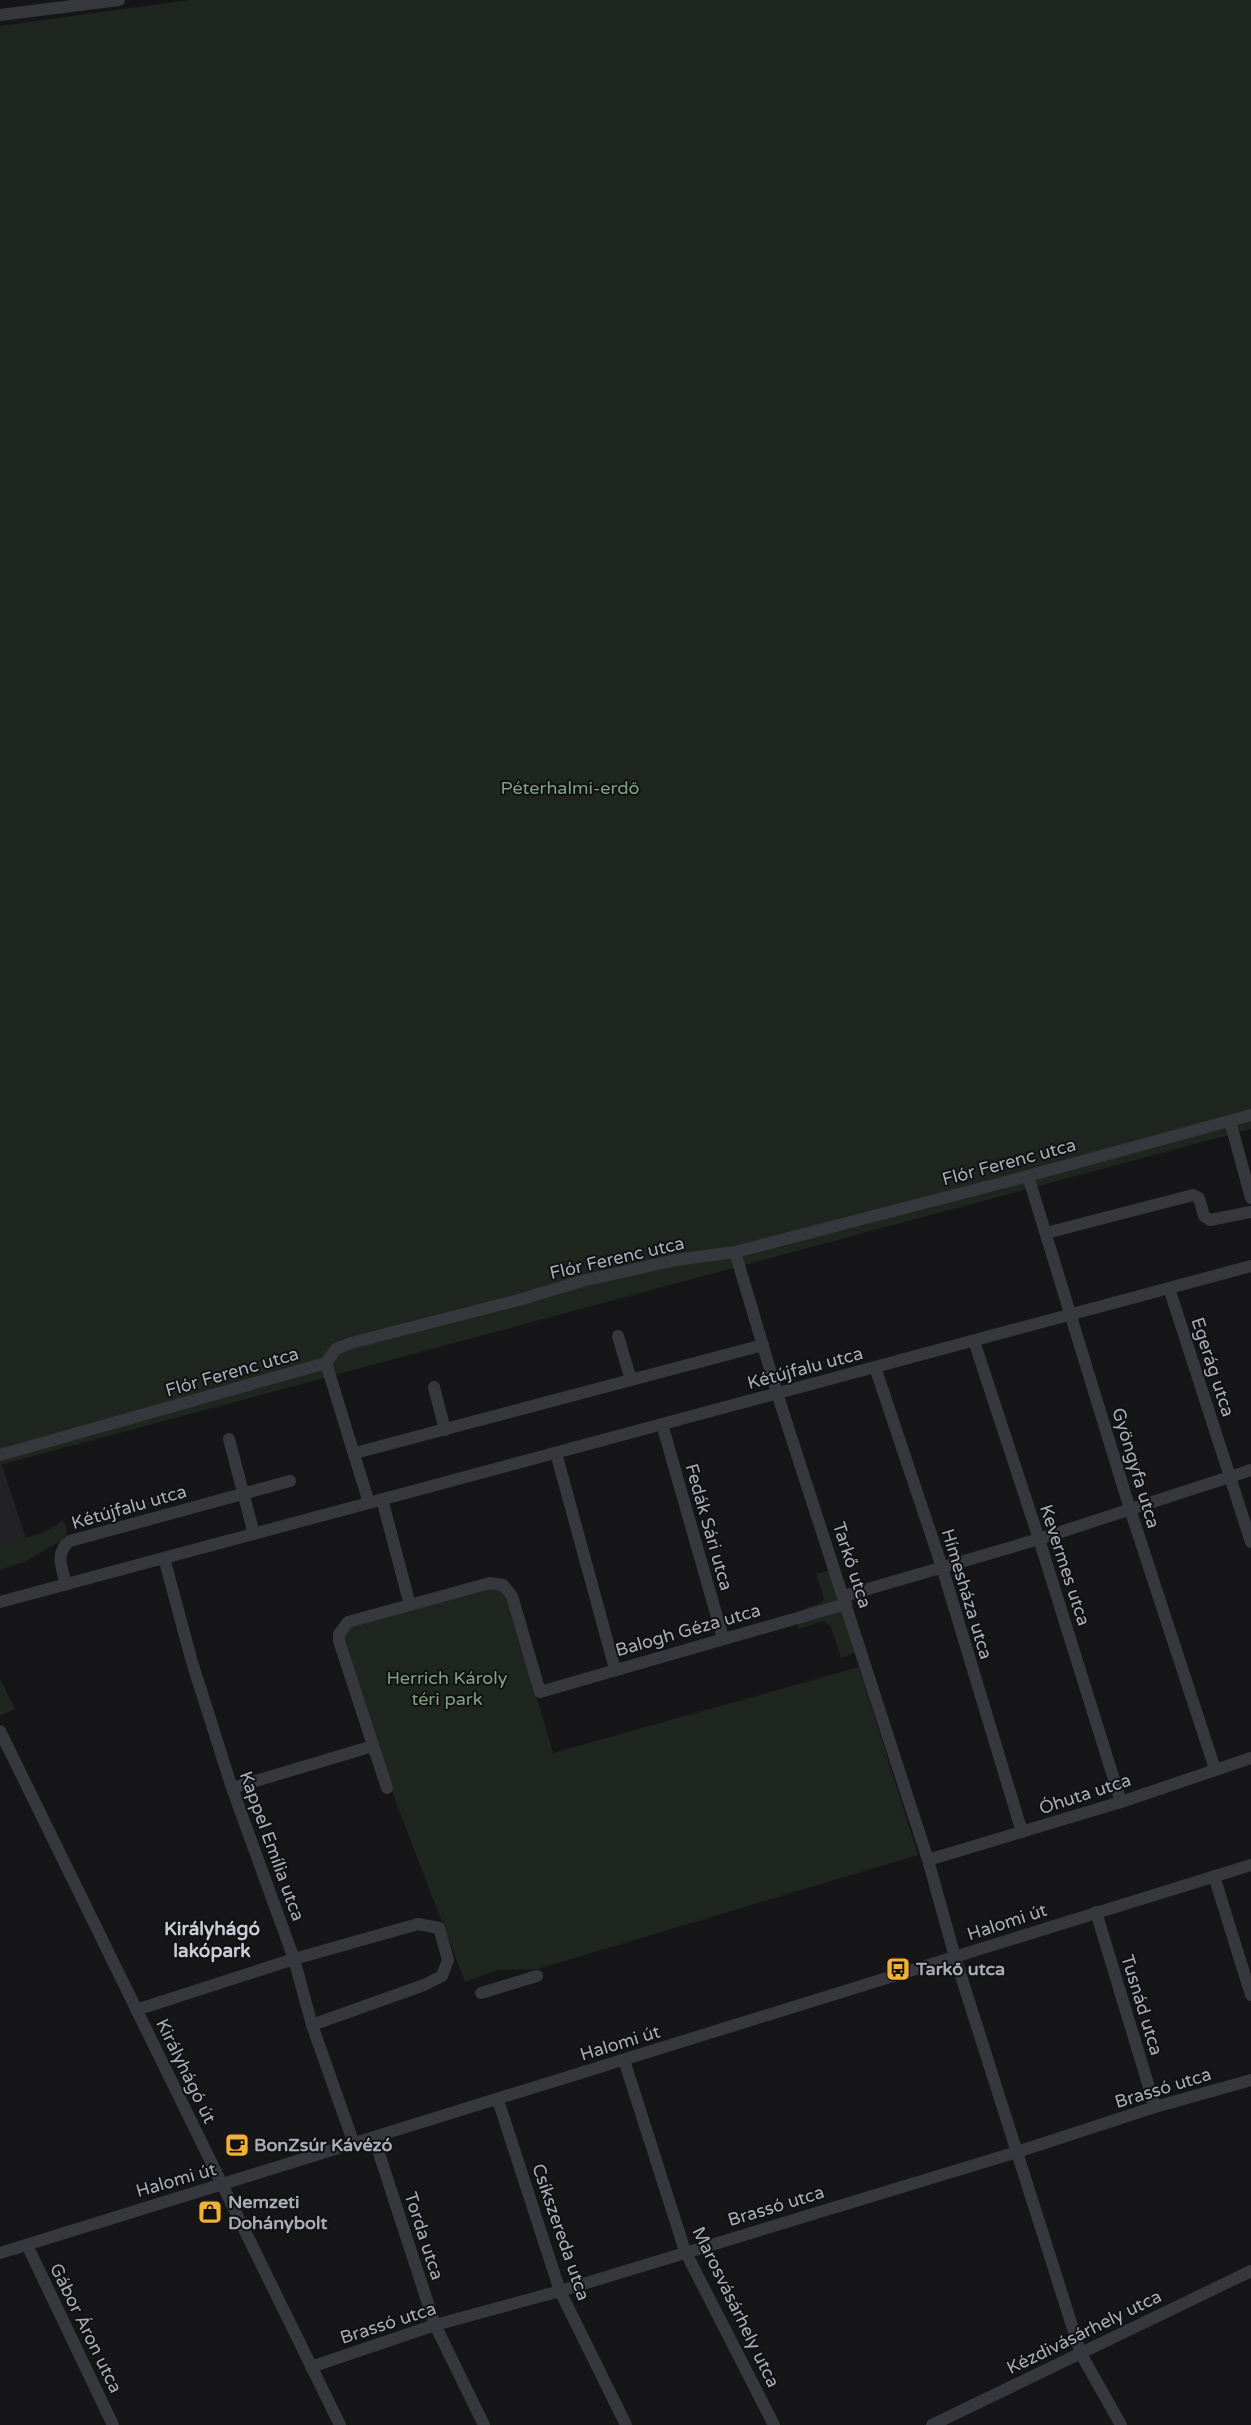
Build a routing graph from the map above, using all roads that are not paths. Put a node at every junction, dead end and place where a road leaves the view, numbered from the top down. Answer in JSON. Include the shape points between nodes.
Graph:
{"nodes":[{"id":1,"x":119,"y":0,"type":"edge"},
{"id":2,"x":34,"y":5,"type":"edge"},
{"id":3,"x":0,"y":15,"type":"edge"},
{"id":4,"x":1251,"y":1115,"type":"edge"},
{"id":5,"x":1230,"y":1121,"type":"junction"},
{"id":6,"x":1028,"y":1176,"type":"junction"},
{"id":7,"x":1251,"y":1198,"type":"edge"},
{"id":8,"x":1251,"y":1212,"type":"edge"},
{"id":9,"x":1046,"y":1233,"type":"junction"},
{"id":10,"x":735,"y":1252,"type":"junction"},
{"id":11,"x":1251,"y":1266,"type":"edge"},
{"id":12,"x":1170,"y":1288,"type":"junction"},
{"id":13,"x":1071,"y":1314,"type":"junction"},
{"id":14,"x":618,"y":1336,"type":"dead end"},
{"id":15,"x":974,"y":1340,"type":"junction"},
{"id":16,"x":763,"y":1345,"type":"junction"},
{"id":17,"x":326,"y":1363,"type":"junction"},
{"id":18,"x":875,"y":1367,"type":"junction"},
{"id":19,"x":631,"y":1380,"type":"junction"},
{"id":20,"x":434,"y":1388,"type":"dead end"},
{"id":21,"x":777,"y":1393,"type":"junction"},
{"id":22,"x":662,"y":1424,"type":"junction"},
{"id":23,"x":445,"y":1430,"type":"junction"},
{"id":24,"x":229,"y":1439,"type":"dead end"},
{"id":25,"x":556,"y":1453,"type":"junction"},
{"id":26,"x":355,"y":1454,"type":"junction"},
{"id":27,"x":0,"y":1455,"type":"edge"},
{"id":28,"x":1251,"y":1470,"type":"edge"},
{"id":29,"x":1230,"y":1476,"type":"junction"},
{"id":30,"x":290,"y":1481,"type":"dead end"},
{"id":31,"x":243,"y":1494,"type":"junction"},
{"id":32,"x":382,"y":1499,"type":"junction"},
{"id":33,"x":369,"y":1503,"type":"junction"},
{"id":34,"x":1130,"y":1509,"type":"junction"},
{"id":35,"x":254,"y":1534,"type":"junction"},
{"id":36,"x":1039,"y":1539,"type":"junction"},
{"id":37,"x":1251,"y":1542,"type":"edge"},
{"id":38,"x":164,"y":1558,"type":"junction"},
{"id":39,"x":942,"y":1567,"type":"junction"},
{"id":40,"x":66,"y":1584,"type":"junction"},
{"id":41,"x":845,"y":1600,"type":"junction"},
{"id":42,"x":0,"y":1602,"type":"edge"},
{"id":43,"x":410,"y":1605,"type":"junction"},
{"id":44,"x":723,"y":1638,"type":"junction"},
{"id":45,"x":615,"y":1670,"type":"junction"},
{"id":46,"x":0,"y":1732,"type":"edge"},
{"id":47,"x":373,"y":1746,"type":"junction"},
{"id":48,"x":1251,"y":1758,"type":"edge"},
{"id":49,"x":1215,"y":1769,"type":"junction"},
{"id":50,"x":232,"y":1788,"type":"junction"},
{"id":51,"x":386,"y":1788,"type":"dead end"},
{"id":52,"x":1121,"y":1802,"type":"junction"},
{"id":53,"x":1022,"y":1832,"type":"junction"},
{"id":54,"x":928,"y":1860,"type":"junction"},
{"id":55,"x":1251,"y":1865,"type":"edge"},
{"id":56,"x":1214,"y":1876,"type":"junction"},
{"id":57,"x":1096,"y":1912,"type":"junction"},
{"id":58,"x":955,"y":1957,"type":"junction"},
{"id":59,"x":294,"y":1959,"type":"junction"},
{"id":60,"x":537,"y":1976,"type":"dead end"},
{"id":61,"x":481,"y":1993,"type":"dead end"},
{"id":62,"x":1251,"y":1995,"type":"edge"},
{"id":63,"x":136,"y":2010,"type":"junction"},
{"id":64,"x":312,"y":2025,"type":"junction"},
{"id":65,"x":624,"y":2060,"type":"junction"},
{"id":66,"x":1251,"y":2080,"type":"edge"},
{"id":67,"x":498,"y":2100,"type":"junction"},
{"id":68,"x":1155,"y":2107,"type":"junction"},
{"id":69,"x":374,"y":2138,"type":"junction"},
{"id":70,"x":354,"y":2144,"type":"junction"},
{"id":71,"x":1017,"y":2152,"type":"junction"},
{"id":72,"x":222,"y":2184,"type":"junction"},
{"id":73,"x":27,"y":2245,"type":"junction"},
{"id":74,"x":685,"y":2251,"type":"junction"},
{"id":75,"x":0,"y":2253,"type":"edge"},
{"id":76,"x":1251,"y":2271,"type":"edge"},
{"id":77,"x":560,"y":2291,"type":"junction"},
{"id":78,"x":435,"y":2325,"type":"junction"},
{"id":79,"x":1081,"y":2354,"type":"junction"},
{"id":80,"x":311,"y":2367,"type":"junction"},
{"id":81,"x":113,"y":2425,"type":"edge"},
{"id":82,"x":340,"y":2425,"type":"edge"},
{"id":83,"x":484,"y":2425,"type":"edge"},
{"id":84,"x":626,"y":2425,"type":"edge"},
{"id":85,"x":774,"y":2425,"type":"edge"},
{"id":86,"x":932,"y":2425,"type":"edge"},
{"id":87,"x":1121,"y":2425,"type":"edge"}],
"edges":[{"from":1,"to":2,"type":"street"},
{"from":2,"to":3,"type":"street"},
{"from":4,"to":5,"type":"street","name":"Flór Ferenc utca"},
{"from":5,"to":6,"type":"street","name":"Flór Ferenc utca"},
{"from":5,"to":7,"type":"street"},
{"from":6,"to":9,"type":"street","name":"Gyöngyfa utca"},
{"from":6,"to":10,"type":"street","name":"Flór Ferenc utca"},
{"from":8,"to":9,"type":"street","via":[[1206,1219],[1199,1198],[1193,1195]]},
{"from":9,"to":13,"type":"street","name":"Gyöngyfa utca"},
{"from":10,"to":16,"type":"street","name":"Tarkő utca"},
{"from":10,"to":17,"type":"street","name":"Flór Ferenc utca","via":[[676,1260],[582,1281],[522,1300],[351,1343],[336,1349]]},
{"from":11,"to":12,"type":"street","name":"Kétújfalu utca"},
{"from":12,"to":13,"type":"street","name":"Kétújfalu utca"},
{"from":12,"to":29,"type":"street","name":"Egerág utca"},
{"from":13,"to":15,"type":"street","name":"Kétújfalu utca"},
{"from":13,"to":34,"type":"street","name":"Gyöngyfa utca"},
{"from":14,"to":19,"type":"street"},
{"from":15,"to":18,"type":"street","name":"Kétújfalu utca"},
{"from":15,"to":36,"type":"street","name":"Kevermes utca"},
{"from":16,"to":19,"type":"street","name":"Kétújfalu utca"},
{"from":16,"to":21,"type":"street","name":"Tarkő utca"},
{"from":17,"to":26,"type":"street"},
{"from":17,"to":27,"type":"street","name":"Flór Ferenc utca"},
{"from":18,"to":21,"type":"street","name":"Kétújfalu utca"},
{"from":18,"to":39,"type":"street","name":"Hímesháza utca"},
{"from":19,"to":23,"type":"street","name":"Kétújfalu utca"},
{"from":20,"to":23,"type":"street"},
{"from":21,"to":22,"type":"street","name":"Kétújfalu utca"},
{"from":21,"to":41,"type":"street","name":"Tarkő utca"},
{"from":22,"to":25,"type":"street","name":"Kétújfalu utca"},
{"from":22,"to":44,"type":"street","name":"Fedák Sári utca"},
{"from":23,"to":26,"type":"street","name":"Kétújfalu utca"},
{"from":24,"to":31,"type":"street"},
{"from":25,"to":32,"type":"street","name":"Kétújfalu utca"},
{"from":25,"to":45,"type":"street"},
{"from":26,"to":33,"type":"street"},
{"from":28,"to":29,"type":"street","name":"Balogh Géza utca"},
{"from":29,"to":34,"type":"street","name":"Balogh Géza utca"},
{"from":29,"to":37,"type":"street","name":"Egerág utca"},
{"from":30,"to":31,"type":"street","name":"Kétújfalu utca"},
{"from":31,"to":35,"type":"street"},
{"from":31,"to":40,"type":"street","name":"Kétújfalu utca","via":[[70,1541],[62,1547],[59,1555]]},
{"from":32,"to":33,"type":"street","name":"Kétújfalu utca"},
{"from":32,"to":43,"type":"street"},
{"from":33,"to":35,"type":"street","name":"Kétújfalu utca"},
{"from":34,"to":36,"type":"street","name":"Balogh Géza utca"},
{"from":34,"to":49,"type":"street","name":"Gyöngyfa utca"},
{"from":35,"to":38,"type":"street","name":"Kétújfalu utca"},
{"from":36,"to":39,"type":"street","name":"Balogh Géza utca"},
{"from":36,"to":52,"type":"street","name":"Kevermes utca"},
{"from":38,"to":40,"type":"street","name":"Kétújfalu utca"},
{"from":38,"to":50,"type":"street","name":"Kappel Emília utca","via":[[192,1662]]},
{"from":39,"to":41,"type":"street","name":"Balogh Géza utca"},
{"from":39,"to":53,"type":"street","name":"Hímesháza utca"},
{"from":40,"to":42,"type":"street","name":"Kétújfalu utca"},
{"from":41,"to":44,"type":"street","name":"Balogh Géza utca"},
{"from":41,"to":54,"type":"street","name":"Tarkő utca"},
{"from":43,"to":45,"type":"street","name":"Balogh Géza utca","via":[[490,1584],[503,1585],[512,1596],[540,1692]]},
{"from":43,"to":47,"type":"street","via":[[348,1622],[339,1634]]},
{"from":44,"to":45,"type":"street","name":"Balogh Géza utca"},
{"from":46,"to":63,"type":"street","name":"Királyhágó út"},
{"from":47,"to":50,"type":"street"},
{"from":47,"to":51,"type":"street"},
{"from":48,"to":49,"type":"street","name":"Óhuta utca"},
{"from":49,"to":52,"type":"street","name":"Óhuta utca"},
{"from":50,"to":59,"type":"street","name":"Kappel Emília utca"},
{"from":52,"to":53,"type":"street","name":"Óhuta utca"},
{"from":53,"to":54,"type":"street","name":"Óhuta utca"},
{"from":54,"to":58,"type":"street","name":"Tarkő utca"},
{"from":55,"to":56,"type":"street","name":"Halomi út"},
{"from":56,"to":57,"type":"street","name":"Halomi út"},
{"from":56,"to":62,"type":"street"},
{"from":57,"to":58,"type":"street","name":"Halomi út"},
{"from":57,"to":68,"type":"street","name":"Tusnád utca"},
{"from":58,"to":65,"type":"street","name":"Halomi út"},
{"from":58,"to":71,"type":"street","name":"Tarkő utca"},
{"from":59,"to":63,"type":"street"},
{"from":59,"to":64,"type":"street","name":"Kappel Emília utca"},
{"from":59,"to":64,"type":"street","via":[[418,1924],[439,1928],[448,1960],[442,1976]]},
{"from":60,"to":61,"type":"street"},
{"from":63,"to":72,"type":"street","name":"Királyhágó út"},
{"from":64,"to":70,"type":"street","name":"Kappel Emília utca"},
{"from":65,"to":67,"type":"street","name":"Halomi út"},
{"from":65,"to":74,"type":"street","name":"Marosvásárhely utca"},
{"from":66,"to":68,"type":"street","name":"Brassó utca"},
{"from":67,"to":69,"type":"street","name":"Halomi út"},
{"from":67,"to":77,"type":"street","name":"Csíkszereda utca"},
{"from":68,"to":71,"type":"street","name":"Brassó utca"},
{"from":69,"to":70,"type":"street","name":"Halomi út"},
{"from":69,"to":78,"type":"street","name":"Torda utca"},
{"from":70,"to":72,"type":"street","name":"Halomi út"},
{"from":71,"to":74,"type":"street","name":"Brassó utca"},
{"from":71,"to":79,"type":"street","name":"Tarkő utca"},
{"from":72,"to":73,"type":"street","name":"Halomi út"},
{"from":72,"to":80,"type":"street","name":"Királyhágó út"},
{"from":73,"to":75,"type":"street","name":"Halomi út"},
{"from":73,"to":81,"type":"street","name":"Gábor Áron utca"},
{"from":74,"to":77,"type":"street","name":"Brassó utca"},
{"from":74,"to":85,"type":"street","name":"Marosvásárhely utca"},
{"from":76,"to":79,"type":"street","name":"Kézdivásárhely utca"},
{"from":77,"to":78,"type":"street","name":"Brassó utca"},
{"from":77,"to":84,"type":"street","name":"Csíkszereda utca"},
{"from":78,"to":80,"type":"street","name":"Brassó utca"},
{"from":78,"to":83,"type":"street","name":"Torda utca"},
{"from":79,"to":86,"type":"street","name":"Kézdivásárhely utca"},
{"from":79,"to":87,"type":"street","name":"Tarkő utca"},
{"from":80,"to":82,"type":"street","name":"Királyhágó út"}]}
